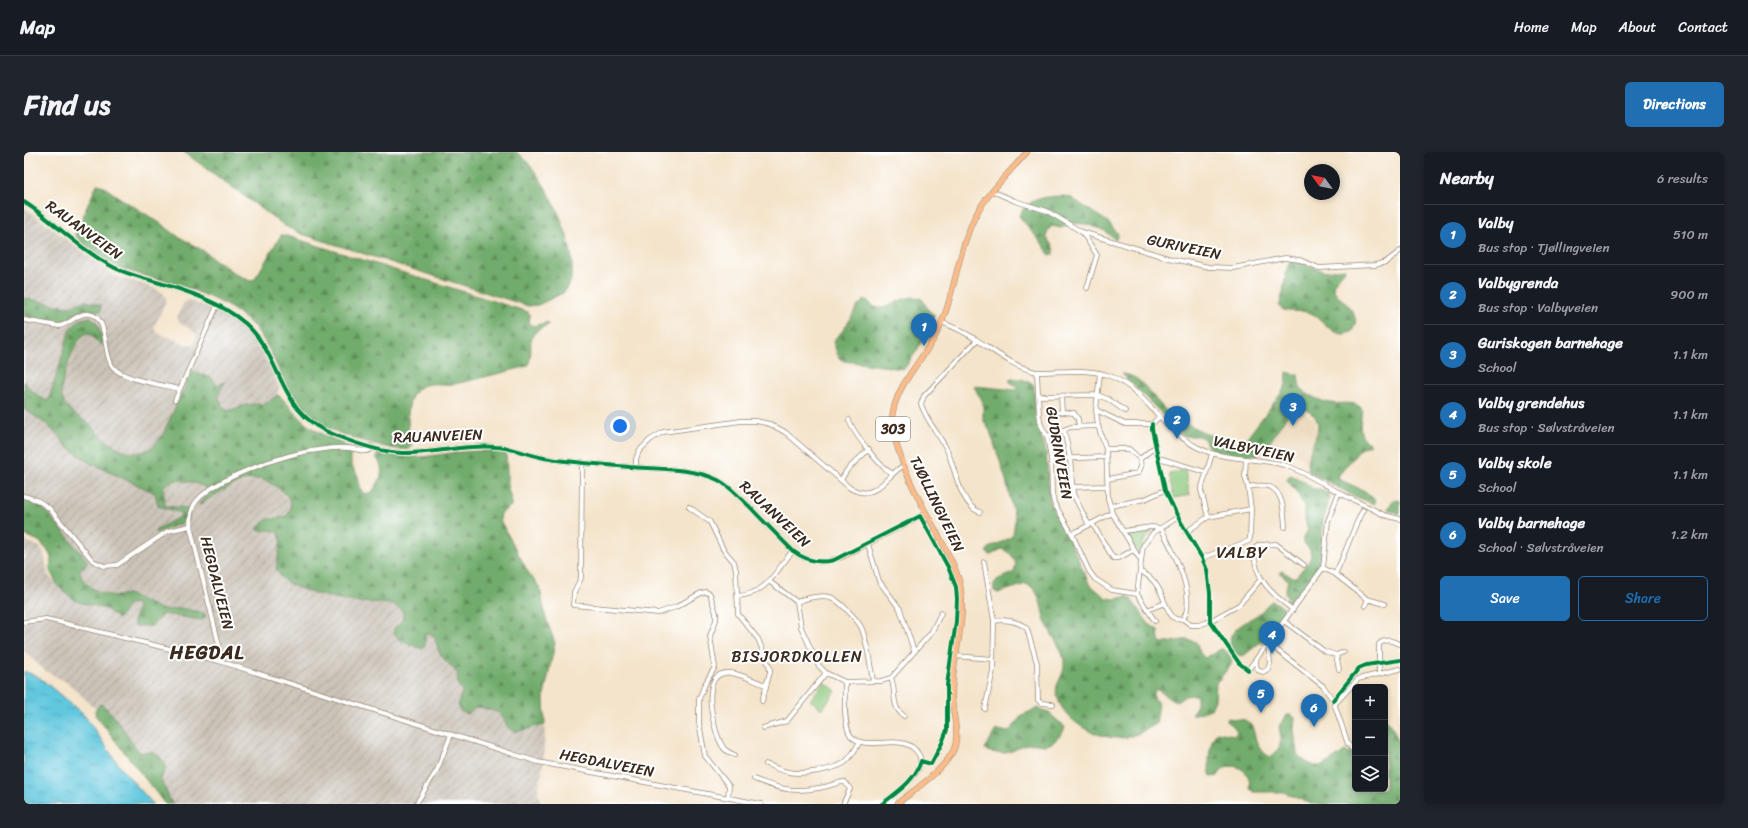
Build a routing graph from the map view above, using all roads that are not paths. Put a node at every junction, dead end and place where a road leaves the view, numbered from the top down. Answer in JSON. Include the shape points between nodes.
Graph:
{"nodes":[{"id":1,"x":1027,"y":152,"type":"edge"},
{"id":2,"x":992,"y":191,"type":"junction"},
{"id":3,"x":24,"y":202,"type":"edge"},
{"id":4,"x":1082,"y":232,"type":"junction"},
{"id":5,"x":1400,"y":251,"type":"edge"},
{"id":6,"x":1087,"y":288,"type":"dead end"},
{"id":7,"x":216,"y":306,"type":"junction"},
{"id":8,"x":24,"y":320,"type":"edge"},
{"id":9,"x":941,"y":322,"type":"junction"},
{"id":10,"x":977,"y":340,"type":"junction"},
{"id":11,"x":1037,"y":372,"type":"junction"},
{"id":12,"x":1100,"y":373,"type":"junction"},
{"id":13,"x":180,"y":389,"type":"junction"},
{"id":14,"x":1096,"y":395,"type":"junction"},
{"id":15,"x":1038,"y":396,"type":"junction"},
{"id":16,"x":1061,"y":396,"type":"junction"},
{"id":17,"x":175,"y":400,"type":"dead end"},
{"id":18,"x":1096,"y":410,"type":"junction"},
{"id":19,"x":1125,"y":411,"type":"dead end"},
{"id":20,"x":1062,"y":412,"type":"junction"},
{"id":21,"x":1055,"y":413,"type":"dead end"},
{"id":22,"x":1159,"y":417,"type":"junction"},
{"id":23,"x":849,"y":420,"type":"dead end"},
{"id":24,"x":1080,"y":426,"type":"junction"},
{"id":25,"x":1098,"y":426,"type":"junction"},
{"id":26,"x":1064,"y":430,"type":"junction"},
{"id":27,"x":1047,"y":436,"type":"junction"},
{"id":28,"x":371,"y":446,"type":"junction"},
{"id":29,"x":1156,"y":446,"type":"dead end"},
{"id":30,"x":869,"y":449,"type":"junction"},
{"id":31,"x":1106,"y":449,"type":"junction"},
{"id":32,"x":1212,"y":454,"type":"junction"},
{"id":33,"x":1106,"y":457,"type":"junction"},
{"id":34,"x":1070,"y":458,"type":"junction"},
{"id":35,"x":1159,"y":458,"type":"dead end"},
{"id":36,"x":1051,"y":459,"type":"junction"},
{"id":37,"x":1140,"y":459,"type":"junction"},
{"id":38,"x":1246,"y":459,"type":"junction"},
{"id":39,"x":582,"y":462,"type":"junction"},
{"id":40,"x":903,"y":466,"type":"junction"},
{"id":41,"x":636,"y":467,"type":"junction"},
{"id":42,"x":1206,"y":472,"type":"junction"},
{"id":43,"x":892,"y":473,"type":"junction"},
{"id":44,"x":1108,"y":479,"type":"junction"},
{"id":45,"x":841,"y":480,"type":"junction"},
{"id":46,"x":1106,"y":486,"type":"junction"},
{"id":47,"x":1072,"y":487,"type":"junction"},
{"id":48,"x":1248,"y":487,"type":"junction"},
{"id":49,"x":1165,"y":490,"type":"dead end"},
{"id":50,"x":1339,"y":492,"type":"junction"},
{"id":51,"x":24,"y":496,"type":"edge"},
{"id":52,"x":1111,"y":506,"type":"junction"},
{"id":53,"x":689,"y":507,"type":"dead end"},
{"id":54,"x":1251,"y":509,"type":"junction"},
{"id":55,"x":1363,"y":510,"type":"dead end"},
{"id":56,"x":980,"y":512,"type":"dead end"},
{"id":57,"x":926,"y":513,"type":"junction"},
{"id":58,"x":1112,"y":513,"type":"junction"},
{"id":59,"x":1178,"y":517,"type":"dead end"},
{"id":60,"x":1208,"y":517,"type":"junction"},
{"id":61,"x":1400,"y":519,"type":"edge"},
{"id":62,"x":1091,"y":524,"type":"junction"},
{"id":63,"x":190,"y":526,"type":"junction"},
{"id":64,"x":1285,"y":527,"type":"dead end"},
{"id":65,"x":1161,"y":528,"type":"junction"},
{"id":66,"x":1124,"y":532,"type":"junction"},
{"id":67,"x":1186,"y":532,"type":"dead end"},
{"id":68,"x":1072,"y":534,"type":"junction"},
{"id":69,"x":868,"y":544,"type":"junction"},
{"id":70,"x":1133,"y":550,"type":"junction"},
{"id":71,"x":793,"y":551,"type":"junction"},
{"id":72,"x":1202,"y":558,"type":"dead end"},
{"id":73,"x":1141,"y":561,"type":"junction"},
{"id":74,"x":984,"y":562,"type":"dead end"},
{"id":75,"x":1304,"y":565,"type":"dead end"},
{"id":76,"x":1324,"y":568,"type":"junction"},
{"id":77,"x":1140,"y":572,"type":"junction"},
{"id":78,"x":1335,"y":574,"type":"junction"},
{"id":79,"x":1261,"y":579,"type":"junction"},
{"id":80,"x":770,"y":582,"type":"junction"},
{"id":81,"x":1136,"y":594,"type":"junction"},
{"id":82,"x":737,"y":596,"type":"junction"},
{"id":83,"x":1368,"y":599,"type":"junction"},
{"id":84,"x":797,"y":602,"type":"junction"},
{"id":85,"x":1165,"y":603,"type":"junction"},
{"id":86,"x":1385,"y":604,"type":"dead end"},
{"id":87,"x":1365,"y":606,"type":"dead end"},
{"id":88,"x":1147,"y":610,"type":"junction"},
{"id":89,"x":1293,"y":610,"type":"junction"},
{"id":90,"x":941,"y":613,"type":"dead end"},
{"id":91,"x":1183,"y":619,"type":"junction"},
{"id":92,"x":994,"y":621,"type":"junction"},
{"id":93,"x":1155,"y":621,"type":"dead end"},
{"id":94,"x":1284,"y":621,"type":"junction"},
{"id":95,"x":24,"y":622,"type":"edge"},
{"id":96,"x":1268,"y":643,"type":"junction"},
{"id":97,"x":1400,"y":644,"type":"edge"},
{"id":98,"x":914,"y":651,"type":"junction"},
{"id":99,"x":1344,"y":652,"type":"dead end"},
{"id":100,"x":1336,"y":655,"type":"junction"},
{"id":101,"x":955,"y":656,"type":"junction"},
{"id":102,"x":1256,"y":658,"type":"junction"},
{"id":103,"x":993,"y":659,"type":"junction"},
{"id":104,"x":219,"y":661,"type":"junction"},
{"id":105,"x":1339,"y":669,"type":"dead end"},
{"id":106,"x":1400,"y":669,"type":"edge"},
{"id":107,"x":1248,"y":670,"type":"dead end"},
{"id":108,"x":826,"y":673,"type":"junction"},
{"id":109,"x":1379,"y":673,"type":"junction"},
{"id":110,"x":891,"y":678,"type":"junction"},
{"id":111,"x":873,"y":681,"type":"junction"},
{"id":112,"x":845,"y":682,"type":"junction"},
{"id":113,"x":766,"y":685,"type":"junction"},
{"id":114,"x":762,"y":701,"type":"dead end"},
{"id":115,"x":1053,"y":704,"type":"dead end"},
{"id":116,"x":1335,"y":704,"type":"junction"},
{"id":117,"x":985,"y":709,"type":"dead end"},
{"id":118,"x":904,"y":716,"type":"dead end"},
{"id":119,"x":763,"y":728,"type":"dead end"},
{"id":120,"x":451,"y":735,"type":"junction"},
{"id":121,"x":859,"y":743,"type":"junction"},
{"id":122,"x":1352,"y":749,"type":"dead end"},
{"id":123,"x":735,"y":756,"type":"dead end"},
{"id":124,"x":766,"y":764,"type":"dead end"},
{"id":125,"x":754,"y":779,"type":"dead end"},
{"id":126,"x":728,"y":798,"type":"junction"},
{"id":127,"x":416,"y":804,"type":"edge"},
{"id":128,"x":761,"y":804,"type":"edge"},
{"id":129,"x":843,"y":804,"type":"edge"},
{"id":130,"x":882,"y":804,"type":"edge"},
{"id":131,"x":897,"y":804,"type":"edge"}],
"edges":[{"from":1,"to":2,"type":"main road","name":"TJØLLINGVEIEN","number":"303"},
{"from":2,"to":4,"type":"street","name":"GURIVEIEN","via":[[1047,211]]},
{"from":2,"to":9,"type":"main road","name":"TJØLLINGVEIEN","number":"303","via":[[978,211],[969,232]]},
{"from":3,"to":7,"type":"main road","name":"RAUANVEIEN","via":[[114,268],[178,288]]},
{"from":4,"to":5,"type":"street","name":"GURIVEIEN","via":[[1168,258],[1209,267],[1233,268],[1285,258],[1300,260],[1320,268],[1368,265],[1386,262]]},
{"from":4,"to":6,"type":"street","via":[[1097,255]]},
{"from":7,"to":13,"type":"street"},
{"from":7,"to":28,"type":"main road","name":"RAUANVEIEN","via":[[241,320],[258,338],[266,349],[288,397],[306,418],[328,433]]},
{"from":8,"to":13,"type":"street","via":[[58,326],[84,314],[94,315],[102,324],[110,362],[117,371]]},
{"from":9,"to":10,"type":"street","name":"VALBYVEIEN"},
{"from":9,"to":40,"type":"main road","name":"TJØLLINGVEIEN","number":"303","via":[[894,404],[893,429]]},
{"from":10,"to":11,"type":"street","name":"VALBYVEIEN","via":[[1017,366]]},
{"from":10,"to":56,"type":"street","via":[[924,396],[921,404],[946,449],[958,484],[971,507]]},
{"from":11,"to":12,"type":"street","name":"VALBYVEIEN"},
{"from":11,"to":15,"type":"street","name":"GUDRINVEIEN"},
{"from":12,"to":14,"type":"street"},
{"from":12,"to":22,"type":"street","name":"VALBYVEIEN","via":[[1113,377],[1129,387]]},
{"from":13,"to":17,"type":"street"},
{"from":14,"to":16,"type":"street"},
{"from":14,"to":18,"type":"street"},
{"from":14,"to":19,"type":"street","via":[[1113,402]]},
{"from":15,"to":16,"type":"street"},
{"from":15,"to":27,"type":"street","name":"GUDRINVEIEN","via":[[1041,425]]},
{"from":16,"to":20,"type":"street"},
{"from":18,"to":22,"type":"street","via":[[1125,424],[1152,424]]},
{"from":18,"to":25,"type":"street"},
{"from":20,"to":21,"type":"street"},
{"from":20,"to":24,"type":"street","via":[[1074,413]]},
{"from":22,"to":32,"type":"street","name":"VALBYVEIEN","via":[[1181,438]]},
{"from":23,"to":30,"type":"street"},
{"from":24,"to":25,"type":"street"},
{"from":24,"to":26,"type":"street"},
{"from":25,"to":31,"type":"street"},
{"from":26,"to":27,"type":"street"},
{"from":26,"to":34,"type":"street"},
{"from":27,"to":36,"type":"street","name":"GUDRINVEIEN"},
{"from":28,"to":39,"type":"main road","name":"RAUANVEIEN","via":[[404,453],[498,447],[543,458]]},
{"from":28,"to":63,"type":"street","via":[[366,452],[351,448],[296,454],[218,484],[200,497],[194,506]]},
{"from":29,"to":37,"type":"street"},
{"from":30,"to":43,"type":"street","via":[[880,464]]},
{"from":30,"to":45,"type":"street","via":[[847,470]]},
{"from":31,"to":33,"type":"street"},
{"from":31,"to":37,"type":"street","via":[[1129,449]]},
{"from":32,"to":38,"type":"street","name":"VALBYVEIEN"},
{"from":32,"to":42,"type":"street"},
{"from":33,"to":34,"type":"street"},
{"from":33,"to":44,"type":"street"},
{"from":34,"to":36,"type":"street"},
{"from":34,"to":47,"type":"street"},
{"from":35,"to":42,"type":"street"},
{"from":36,"to":68,"type":"street","name":"GUDRINVEIEN","via":[[1054,503]]},
{"from":37,"to":44,"type":"street","via":[[1141,467],[1138,473]]},
{"from":38,"to":48,"type":"street","via":[[1245,476]]},
{"from":38,"to":50,"type":"street","name":"VALBYVEIEN","via":[[1272,462],[1292,468]]},
{"from":39,"to":41,"type":"main road","name":"RAUANVEIEN"},
{"from":39,"to":126,"type":"street","via":[[581,578],[574,592],[573,605],[658,612],[676,607],[703,592],[710,594],[716,617],[710,636],[715,668],[699,699],[699,723],[705,756],[729,786]]},
{"from":40,"to":43,"type":"street"},
{"from":40,"to":57,"type":"main road","name":"TJØLLINGVEIEN","number":"303"},
{"from":41,"to":45,"type":"street","via":[[639,451],[663,432],[756,421],[770,424],[785,432]]},
{"from":41,"to":71,"type":"main road","name":"RAUANVEIEN","via":[[701,474],[719,481],[731,489]]},
{"from":42,"to":60,"type":"street","via":[[1201,490]]},
{"from":43,"to":45,"type":"street","via":[[883,485],[864,492],[854,490]]},
{"from":44,"to":46,"type":"street"},
{"from":46,"to":47,"type":"street"},
{"from":46,"to":52,"type":"street"},
{"from":47,"to":62,"type":"street","via":[[1073,494]]},
{"from":48,"to":54,"type":"street"},
{"from":48,"to":64,"type":"street","via":[[1274,488],[1284,510]]},
{"from":49,"to":52,"type":"street","via":[[1146,500]]},
{"from":50,"to":61,"type":"street","name":"VALBYVEIEN","via":[[1384,515]]},
{"from":50,"to":76,"type":"street","via":[[1328,521]]},
{"from":51,"to":63,"type":"street","name":"HEGDALVEIEN","via":[[37,500],[49,508],[93,561],[104,566],[117,565],[168,531]]},
{"from":52,"to":58,"type":"street"},
{"from":53,"to":82,"type":"street","via":[[710,522],[723,549],[734,562]]},
{"from":54,"to":60,"type":"street"},
{"from":54,"to":72,"type":"street","via":[[1249,541]]},
{"from":55,"to":78,"type":"street"},
{"from":57,"to":69,"type":"main road","name":"RAUANVEIEN"},
{"from":57,"to":101,"type":"main road","name":"TJØLLINGVEIEN","number":"303","via":[[960,585],[963,606]]},
{"from":58,"to":62,"type":"street"},
{"from":58,"to":66,"type":"street"},
{"from":59,"to":65,"type":"street"},
{"from":60,"to":67,"type":"street"},
{"from":62,"to":68,"type":"street"},
{"from":62,"to":70,"type":"street","via":[[1113,558],[1119,558]]},
{"from":63,"to":104,"type":"street","name":"HEGDALVEIEN","via":[[220,645]]},
{"from":65,"to":66,"type":"street","via":[[1151,527]]},
{"from":65,"to":73,"type":"street","via":[[1146,542]]},
{"from":65,"to":91,"type":"street","via":[[1178,560],[1186,583],[1186,614]]},
{"from":66,"to":70,"type":"street"},
{"from":68,"to":81,"type":"street","name":"GUDRINVEIEN","via":[[1089,570],[1099,583],[1112,590]]},
{"from":69,"to":71,"type":"main road","name":"RAUANVEIEN","via":[[826,562],[809,560]]},
{"from":69,"to":98,"type":"street","via":[[879,581],[900,609]]},
{"from":70,"to":73,"type":"street"},
{"from":71,"to":80,"type":"street"},
{"from":73,"to":77,"type":"street"},
{"from":74,"to":92,"type":"street"},
{"from":75,"to":79,"type":"street","via":[[1276,544],[1260,545],[1254,549],[1254,554],[1255,565]]},
{"from":76,"to":78,"type":"street"},
{"from":76,"to":89,"type":"street"},
{"from":77,"to":81,"type":"street"},
{"from":77,"to":85,"type":"street","via":[[1156,584]]},
{"from":78,"to":83,"type":"street"},
{"from":79,"to":89,"type":"street","via":[[1274,596]]},
{"from":79,"to":91,"type":"street","via":[[1239,605],[1210,621],[1191,625]]},
{"from":80,"to":82,"type":"street","via":[[748,594]]},
{"from":80,"to":84,"type":"street"},
{"from":81,"to":88,"type":"street"},
{"from":82,"to":113,"type":"street","via":[[738,614],[758,639],[768,662],[770,672]]},
{"from":83,"to":86,"type":"street"},
{"from":83,"to":87,"type":"street"},
{"from":84,"to":108,"type":"street","via":[[801,628],[818,665]]},
{"from":84,"to":111,"type":"street","via":[[822,597],[832,598],[856,619],[863,631]]},
{"from":85,"to":88,"type":"street"},
{"from":85,"to":91,"type":"street","via":[[1172,617],[1177,620]]},
{"from":88,"to":93,"type":"street"},
{"from":89,"to":94,"type":"street"},
{"from":90,"to":98,"type":"street","via":[[931,633]]},
{"from":92,"to":103,"type":"street"},
{"from":92,"to":115,"type":"street","via":[[1016,623],[1024,625],[1027,629],[1037,663],[1038,700]]},
{"from":94,"to":96,"type":"street"},
{"from":94,"to":100,"type":"street","via":[[1324,651]]},
{"from":95,"to":104,"type":"street","name":"HEGDALVEIEN","via":[[46,619]]},
{"from":96,"to":102,"type":"street"},
{"from":96,"to":102,"type":"street","via":[[1270,663],[1267,670],[1263,672],[1257,669]]},
{"from":96,"to":116,"type":"street","via":[[1323,686]]},
{"from":97,"to":109,"type":"street","via":[[1385,640],[1379,644]]},
{"from":98,"to":110,"type":"street"},
{"from":99,"to":100,"type":"street"},
{"from":100,"to":105,"type":"street"},
{"from":101,"to":103,"type":"street"},
{"from":101,"to":131,"type":"main road","name":"TJØLLINGVEIEN","number":"303","via":[[952,696],[956,735],[953,750],[940,767]]},
{"from":102,"to":107,"type":"street"},
{"from":103,"to":117,"type":"street"},
{"from":104,"to":120,"type":"street","name":"HEGDALVEIEN"},
{"from":106,"to":109,"type":"street"},
{"from":108,"to":112,"type":"street"},
{"from":108,"to":119,"type":"street","via":[[787,721]]},
{"from":109,"to":116,"type":"street","via":[[1358,678]]},
{"from":110,"to":111,"type":"street"},
{"from":110,"to":118,"type":"street","via":[[896,707]]},
{"from":111,"to":112,"type":"street"},
{"from":112,"to":121,"type":"street","via":[[848,729]]},
{"from":113,"to":114,"type":"street"},
{"from":113,"to":123,"type":"street","via":[[728,673],[721,675],[714,683],[710,711],[721,745]]},
{"from":116,"to":122,"type":"street"},
{"from":120,"to":126,"type":"street","name":"HEGDALVEIEN","via":[[545,764]]},
{"from":120,"to":127,"type":"street","via":[[436,770]]},
{"from":121,"to":124,"type":"street","via":[[848,760],[835,767],[795,773]]},
{"from":121,"to":130,"type":"street","via":[[903,744],[920,757],[920,765],[912,778]]},
{"from":125,"to":129,"type":"street","via":[[775,788],[798,791],[845,782],[850,789]]},
{"from":126,"to":128,"type":"street","name":"HEGDALVEIEN"}]}
